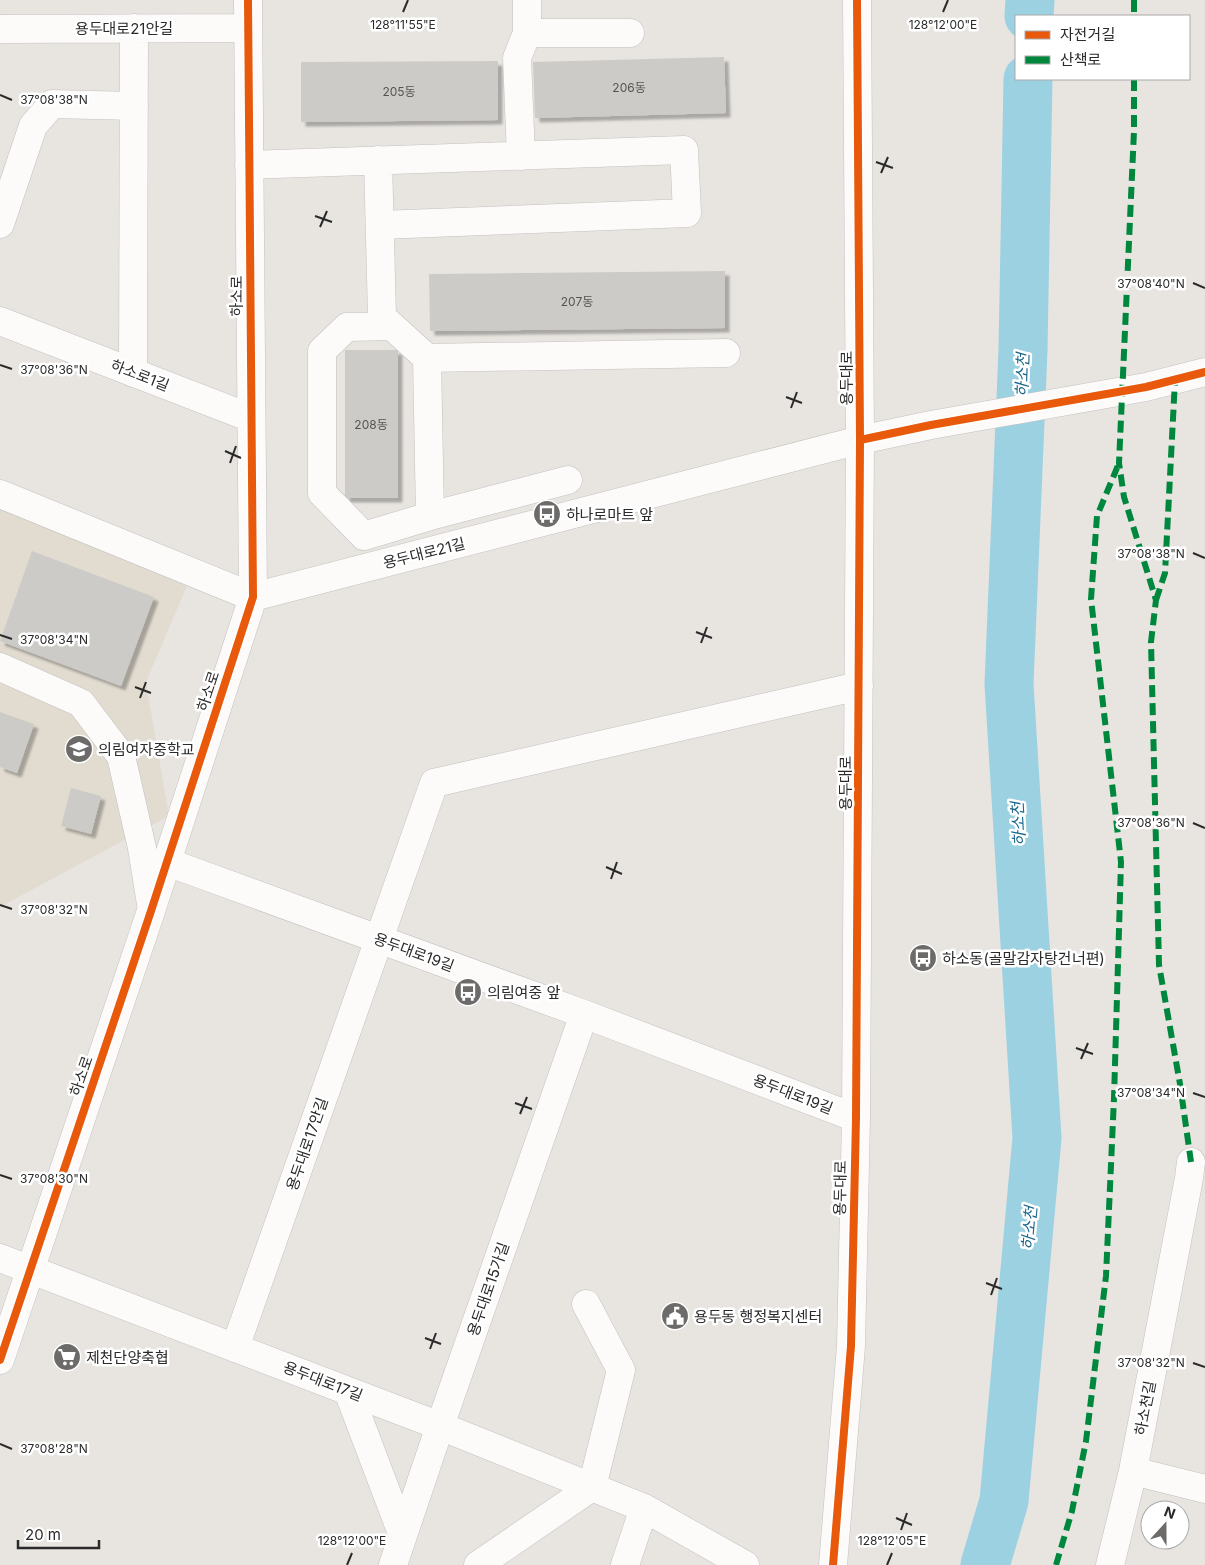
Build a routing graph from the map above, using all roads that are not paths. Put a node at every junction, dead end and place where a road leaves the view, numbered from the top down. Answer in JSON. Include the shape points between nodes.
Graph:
{"nodes":[{"id":1,"x":248,"y":0,"type":"edge"},
{"id":2,"x":527,"y":0,"type":"edge"},
{"id":3,"x":857,"y":0,"type":"edge"},
{"id":4,"x":134,"y":28,"type":"junction"},
{"id":5,"x":248,"y":28,"type":"junction"},
{"id":6,"x":0,"y":29,"type":"edge"},
{"id":7,"x":527,"y":33,"type":"junction"},
{"id":8,"x":630,"y":33,"type":"dead end"},
{"id":9,"x":134,"y":106,"type":"junction"},
{"id":10,"x":521,"y":156,"type":"junction"},
{"id":11,"x":378,"y":160,"type":"junction"},
{"id":12,"x":249,"y":165,"type":"junction"},
{"id":13,"x":0,"y":224,"type":"edge"},
{"id":14,"x":380,"y":225,"type":"junction"},
{"id":15,"x":0,"y":322,"type":"edge"},
{"id":16,"x":392,"y":326,"type":"junction"},
{"id":17,"x":726,"y":353,"type":"dead end"},
{"id":18,"x":427,"y":358,"type":"junction"},
{"id":19,"x":1205,"y":372,"type":"edge"},
{"id":20,"x":133,"y":373,"type":"junction"},
{"id":21,"x":251,"y":418,"type":"junction"},
{"id":22,"x":860,"y":440,"type":"junction"},
{"id":23,"x":568,"y":480,"type":"dead end"},
{"id":24,"x":0,"y":494,"type":"edge"},
{"id":25,"x":430,"y":516,"type":"junction"},
{"id":26,"x":253,"y":597,"type":"junction"},
{"id":27,"x":0,"y":668,"type":"edge"},
{"id":28,"x":859,"y":686,"type":"junction"},
{"id":29,"x":167,"y":862,"type":"junction"},
{"id":30,"x":152,"y":910,"type":"junction"},
{"id":31,"x":379,"y":940,"type":"junction"},
{"id":32,"x":584,"y":1014,"type":"junction"},
{"id":33,"x":856,"y":1118,"type":"junction"},
{"id":34,"x":1198,"y":1168,"type":"edge"},
{"id":35,"x":0,"y":1258,"type":"edge"},
{"id":36,"x":31,"y":1269,"type":"junction"},
{"id":37,"x":586,"y":1304,"type":"dead end"},
{"id":38,"x":235,"y":1348,"type":"junction"},
{"id":39,"x":0,"y":1360,"type":"edge"},
{"id":40,"x":348,"y":1391,"type":"junction"},
{"id":41,"x":440,"y":1426,"type":"junction"},
{"id":42,"x":1133,"y":1471,"type":"junction"},
{"id":43,"x":592,"y":1487,"type":"junction"},
{"id":44,"x":1205,"y":1489,"type":"edge"},
{"id":45,"x":644,"y":1508,"type":"junction"},
{"id":46,"x":403,"y":1536,"type":"junction"},
{"id":47,"x":393,"y":1565,"type":"edge"},
{"id":48,"x":478,"y":1565,"type":"edge"},
{"id":49,"x":625,"y":1565,"type":"edge"},
{"id":50,"x":745,"y":1565,"type":"edge"},
{"id":51,"x":833,"y":1565,"type":"edge"},
{"id":52,"x":1110,"y":1565,"type":"edge"}],
"edges":[{"from":1,"to":5,"type":"street","name":"하소로"},
{"from":2,"to":7,"type":"street"},
{"from":3,"to":22,"type":"street","name":"용두대로"},
{"from":4,"to":5,"type":"street","name":"용두대로21안길"},
{"from":4,"to":6,"type":"street","name":"용두대로21안길"},
{"from":4,"to":9,"type":"street"},
{"from":5,"to":12,"type":"street","name":"하소로"},
{"from":7,"to":8,"type":"street"},
{"from":7,"to":10,"type":"street","via":[[517,58]]},
{"from":9,"to":13,"type":"street","via":[[52,104],[33,126]]},
{"from":9,"to":20,"type":"street"},
{"from":10,"to":11,"type":"street"},
{"from":10,"to":14,"type":"street","via":[[684,150],[687,213]]},
{"from":11,"to":12,"type":"street"},
{"from":11,"to":14,"type":"street"},
{"from":12,"to":21,"type":"street","name":"하소로"},
{"from":14,"to":16,"type":"street","via":[[382,317]]},
{"from":15,"to":20,"type":"street","name":"하소로1길"},
{"from":16,"to":18,"type":"street"},
{"from":16,"to":25,"type":"street","via":[[347,327],[322,351],[322,493],[364,536]]},
{"from":17,"to":18,"type":"street"},
{"from":18,"to":25,"type":"street"},
{"from":19,"to":22,"type":"street","name":"용두대로21길","via":[[1146,387]]},
{"from":20,"to":21,"type":"street","name":"하소로1길"},
{"from":21,"to":26,"type":"street","name":"하소로"},
{"from":22,"to":26,"type":"street","name":"용두대로21길"},
{"from":22,"to":28,"type":"street","name":"용두대로"},
{"from":23,"to":25,"type":"street"},
{"from":24,"to":26,"type":"street"},
{"from":26,"to":29,"type":"street","name":"하소로"},
{"from":27,"to":30,"type":"street","via":[[81,703],[121,756]]},
{"from":28,"to":31,"type":"street","name":"용두대로17안길","via":[[434,783]]},
{"from":28,"to":33,"type":"street","name":"용두대로"},
{"from":29,"to":30,"type":"street","name":"하소로"},
{"from":29,"to":31,"type":"street","name":"용두대로19길"},
{"from":30,"to":36,"type":"street","name":"하소로"},
{"from":31,"to":32,"type":"street","name":"용두대로19길"},
{"from":31,"to":38,"type":"street","name":"용두대로17안길"},
{"from":32,"to":33,"type":"street","name":"용두대로19길"},
{"from":32,"to":41,"type":"street","name":"용두대로15가길"},
{"from":33,"to":51,"type":"street","name":"용두대로","via":[[850,1346]]},
{"from":34,"to":42,"type":"street","name":"하소천길","via":[[1189,1178]]},
{"from":35,"to":36,"type":"street","name":"용두대로17길"},
{"from":36,"to":38,"type":"street","name":"용두대로17길"},
{"from":36,"to":39,"type":"street","name":"하소로"},
{"from":37,"to":43,"type":"street","via":[[621,1370]]},
{"from":38,"to":40,"type":"street","name":"용두대로17길"},
{"from":40,"to":41,"type":"street","name":"용두대로17길"},
{"from":40,"to":46,"type":"street"},
{"from":41,"to":43,"type":"street","name":"용두대로17길"},
{"from":41,"to":46,"type":"street","name":"용두대로15가길"},
{"from":42,"to":44,"type":"street"},
{"from":42,"to":52,"type":"street","name":"하소천길"},
{"from":43,"to":45,"type":"street","name":"용두대로17길"},
{"from":43,"to":48,"type":"street"},
{"from":45,"to":49,"type":"street"},
{"from":45,"to":50,"type":"street","name":"용두대로17길"},
{"from":46,"to":47,"type":"street","name":"용두대로15가길"}]}
